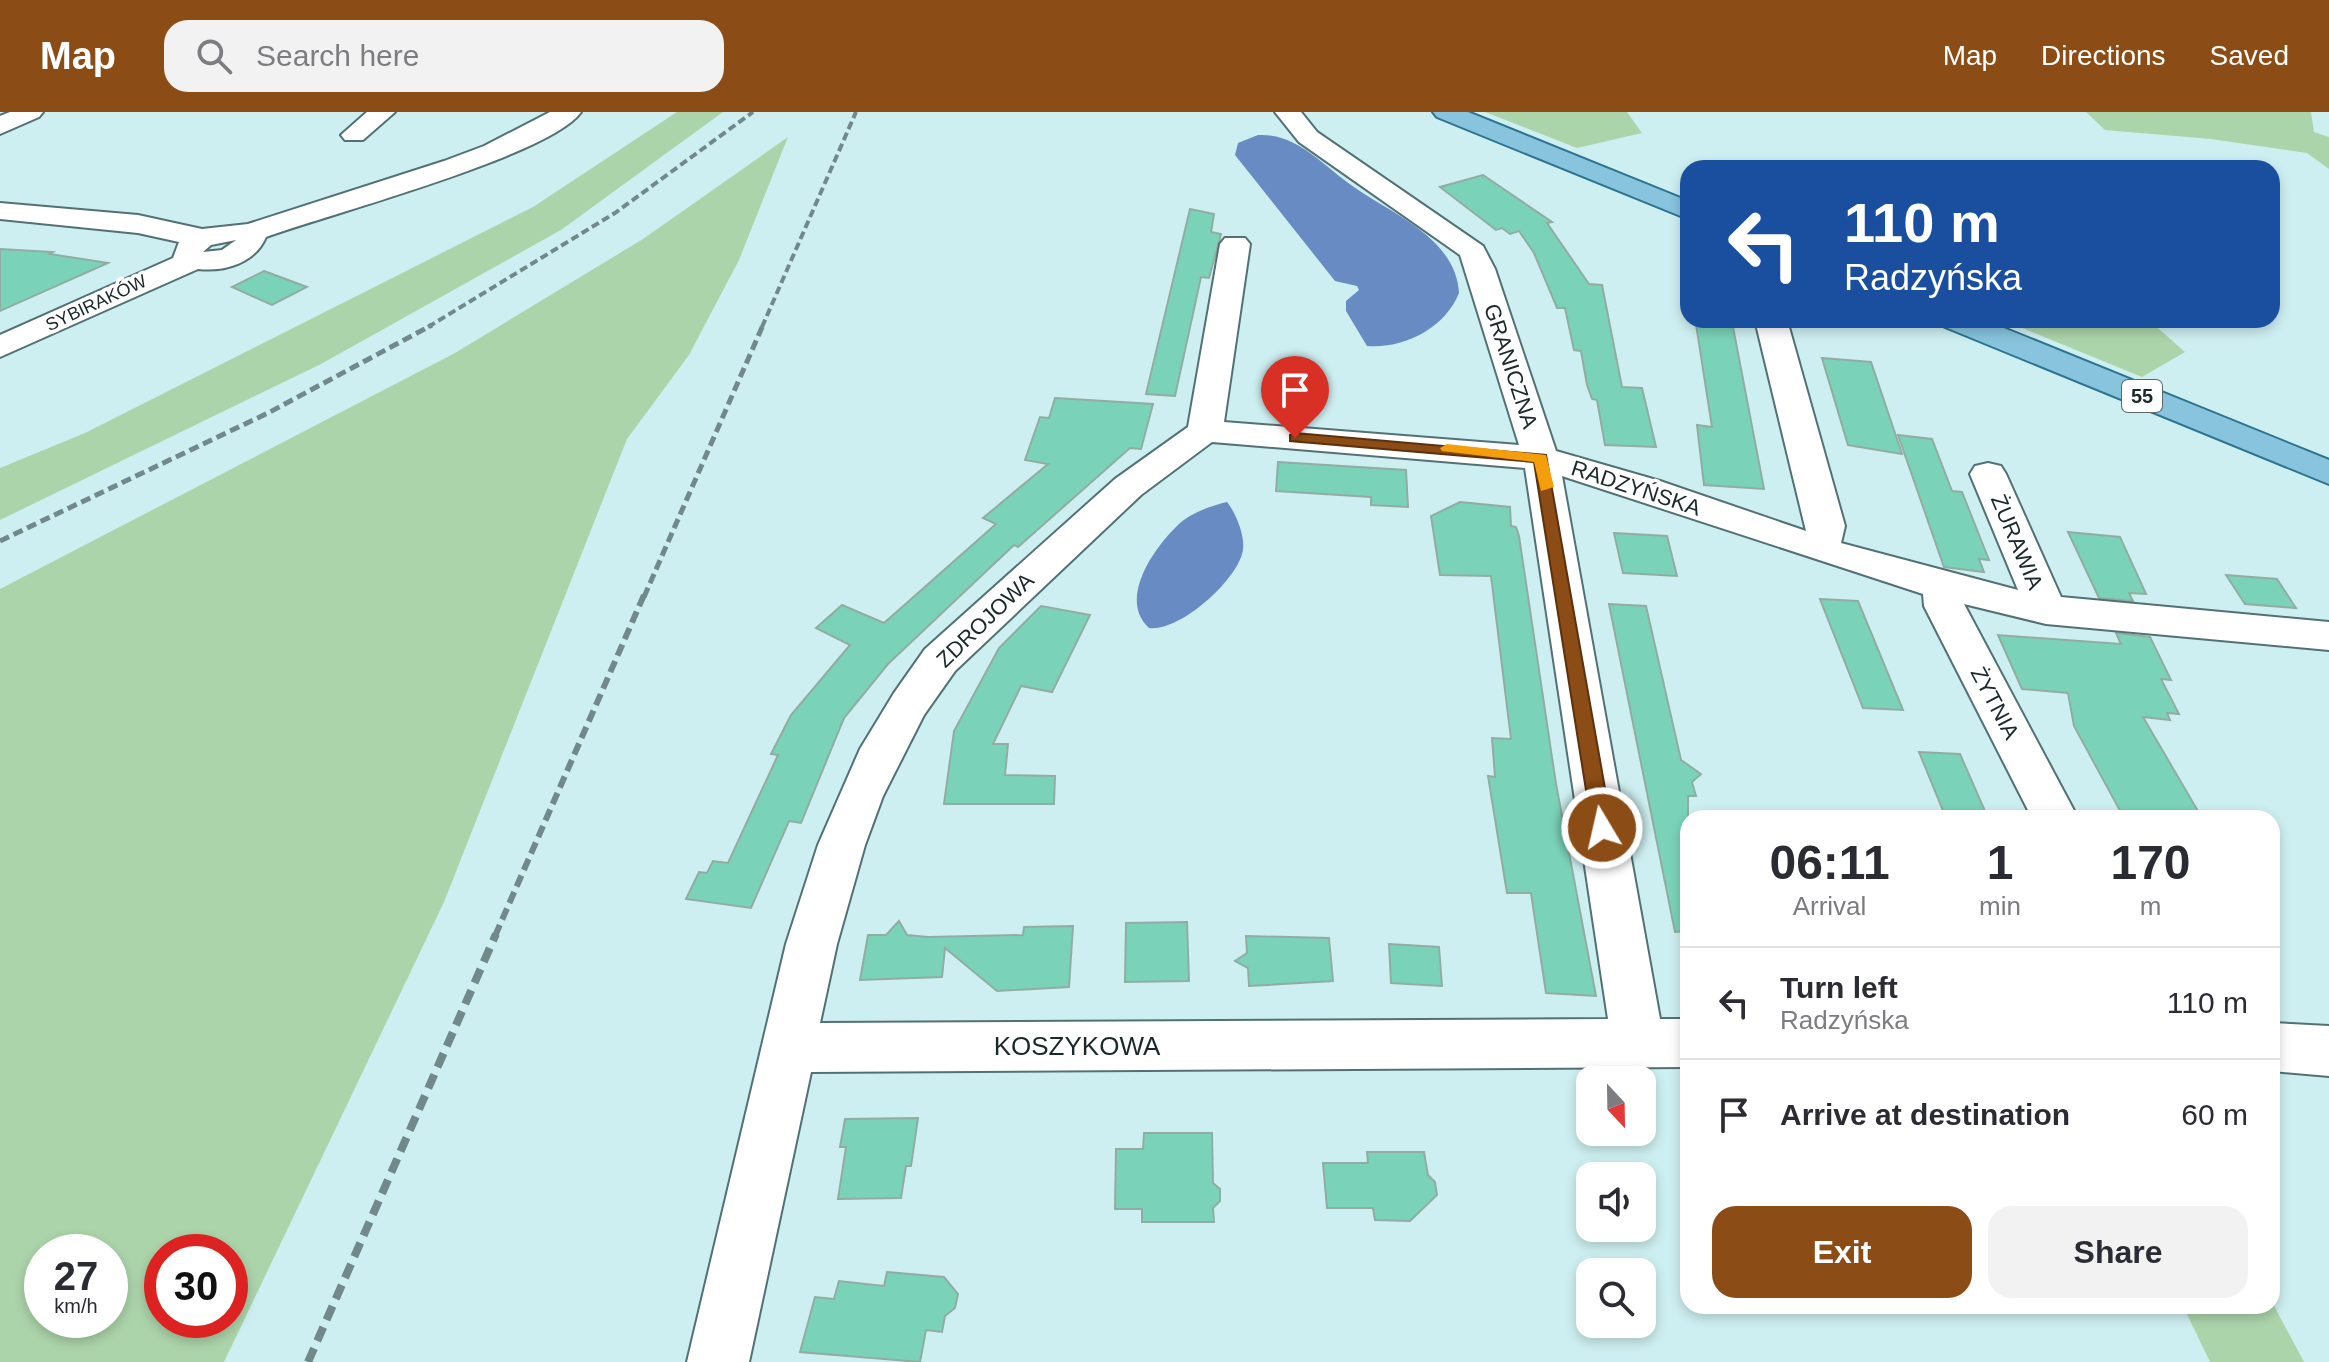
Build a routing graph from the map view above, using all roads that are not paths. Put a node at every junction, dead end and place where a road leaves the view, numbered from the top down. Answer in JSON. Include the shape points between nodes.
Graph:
{"nodes":[{"id":1,"x":30,"y":112,"type":"edge"},
{"id":2,"x":382,"y":112,"type":"edge"},
{"id":3,"x":568,"y":112,"type":"edge"},
{"id":4,"x":1288,"y":112,"type":"edge"},
{"id":5,"x":1446,"y":112,"type":"edge"},
{"id":6,"x":0,"y":126,"type":"edge"},
{"id":7,"x":354,"y":135,"type":"dead end"},
{"id":8,"x":1680,"y":208,"type":"edge"},
{"id":9,"x":0,"y":211,"type":"edge"},
{"id":10,"x":1235,"y":244,"type":"dead end"},
{"id":11,"x":198,"y":249,"type":"junction"},
{"id":12,"x":1773,"y":328,"type":"edge"},
{"id":13,"x":1976,"y":328,"type":"edge"},
{"id":14,"x":0,"y":347,"type":"edge"},
{"id":15,"x":1205,"y":431,"type":"junction"},
{"id":16,"x":1541,"y":458,"type":"junction"},
{"id":17,"x":2329,"y":473,"type":"edge"},
{"id":18,"x":1988,"y":474,"type":"dead end"},
{"id":19,"x":1821,"y":550,"type":"junction"},
{"id":20,"x":1942,"y":586,"type":"junction"},
{"id":21,"x":2046,"y":610,"type":"junction"},
{"id":22,"x":2329,"y":636,"type":"edge"},
{"id":23,"x":2051,"y":810,"type":"edge"},
{"id":24,"x":1663,"y":1043,"type":"edge"},
{"id":25,"x":789,"y":1048,"type":"junction"},
{"id":26,"x":2280,"y":1048,"type":"edge"},
{"id":27,"x":2329,"y":1051,"type":"edge"},
{"id":28,"x":718,"y":1362,"type":"edge"}],
"edges":[{"from":1,"to":6,"type":"street"},
{"from":2,"to":7,"type":"street"},
{"from":3,"to":11,"type":"street","name":"SYBIRAKÓW","via":[[472,158],[248,234],[250,244],[232,256]]},
{"from":4,"to":16,"type":"street","name":"GRANICZNA","via":[[1308,137],[1473,252]]},
{"from":5,"to":8,"type":"main road"},
{"from":9,"to":11,"type":"street","name":"SYBIRAKÓW","via":[[138,224]]},
{"from":10,"to":15,"type":"street"},
{"from":11,"to":14,"type":"street","name":"SYBIRAKÓW"},
{"from":12,"to":19,"type":"street","via":[[1826,526]]},
{"from":13,"to":17,"type":"main road","number":"55"},
{"from":15,"to":16,"type":"street","name":"RADZYŃSKA"},
{"from":15,"to":25,"type":"street","name":"ZDROJOWA","via":[[1128,487],[972,630],[918,689],[865,783],[827,878]]},
{"from":16,"to":19,"type":"street","name":"RADZYŃSKA"},
{"from":16,"to":24,"type":"street","name":"GRANICZNA"},
{"from":18,"to":21,"type":"street","name":"ŻURAWIA"},
{"from":19,"to":20,"type":"street","name":"RADZYŃSKA"},
{"from":20,"to":21,"type":"street","name":"RADZYŃSKA"},
{"from":20,"to":23,"type":"street","name":"ŻYTNIA","via":[[1944,606]]},
{"from":21,"to":22,"type":"street","name":"RADZYŃSKA"},
{"from":24,"to":25,"type":"street","name":"KOSZYKOWA"},
{"from":25,"to":28,"type":"street"},
{"from":26,"to":27,"type":"street"}]}
